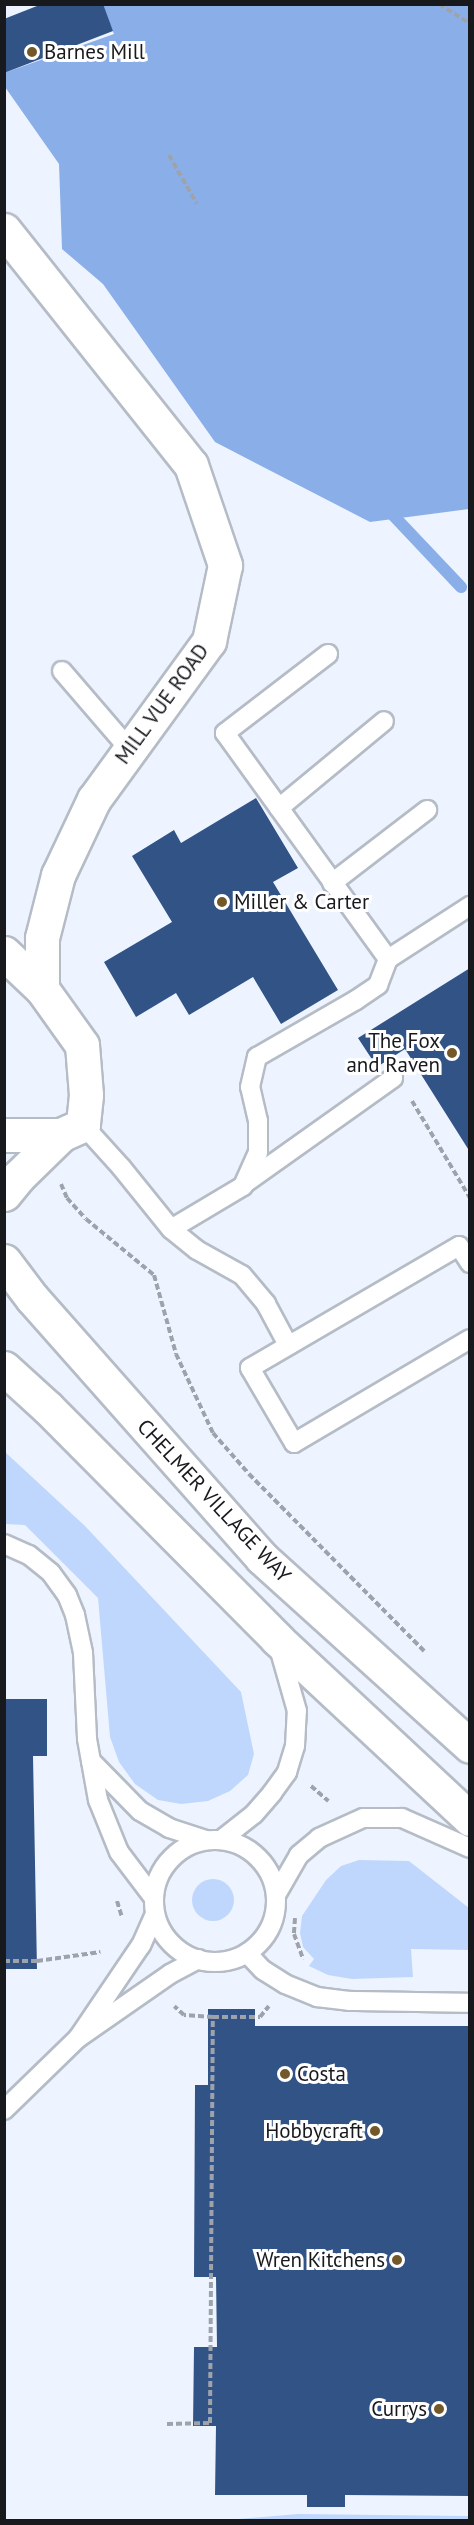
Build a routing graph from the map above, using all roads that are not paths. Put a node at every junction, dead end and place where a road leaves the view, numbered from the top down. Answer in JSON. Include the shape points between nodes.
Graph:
{"nodes":[{"id":1,"x":4,"y":230,"type":"edge"},
{"id":2,"x":328,"y":654,"type":"dead end"},
{"id":3,"x":62,"y":671,"type":"dead end"},
{"id":4,"x":384,"y":721,"type":"dead end"},
{"id":5,"x":130,"y":750,"type":"junction"},
{"id":6,"x":279,"y":808,"type":"junction"},
{"id":7,"x":427,"y":810,"type":"dead end"},
{"id":8,"x":332,"y":883,"type":"junction"},
{"id":9,"x":470,"y":906,"type":"edge"},
{"id":10,"x":4,"y":953,"type":"edge"},
{"id":11,"x":388,"y":959,"type":"junction"},
{"id":12,"x":42,"y":989,"type":"junction"},
{"id":13,"x":393,"y":1078,"type":"road end"},
{"id":14,"x":72,"y":1130,"type":"junction"},
{"id":15,"x":4,"y":1135,"type":"edge"},
{"id":16,"x":243,"y":1186,"type":"junction"},
{"id":17,"x":4,"y":1194,"type":"edge"},
{"id":18,"x":171,"y":1229,"type":"junction"},
{"id":19,"x":4,"y":1261,"type":"edge"},
{"id":20,"x":470,"y":1263,"type":"edge"},
{"id":21,"x":470,"y":1339,"type":"edge"},
{"id":22,"x":288,"y":1345,"type":"junction"},
{"id":23,"x":4,"y":1368,"type":"edge"},
{"id":24,"x":4,"y":1544,"type":"edge"},
{"id":25,"x":277,"y":1639,"type":"junction"},
{"id":26,"x":470,"y":1746,"type":"edge"},
{"id":27,"x":91,"y":1761,"type":"junction"},
{"id":28,"x":470,"y":1819,"type":"edge"},
{"id":29,"x":213,"y":1840,"type":"junction"},
{"id":30,"x":470,"y":1848,"type":"edge"},
{"id":31,"x":276,"y":1895,"type":"junction"},
{"id":32,"x":154,"y":1905,"type":"junction"},
{"id":33,"x":247,"y":1953,"type":"junction"},
{"id":34,"x":198,"y":1959,"type":"junction"},
{"id":35,"x":470,"y":2003,"type":"edge"},
{"id":36,"x":78,"y":2038,"type":"junction"},
{"id":37,"x":4,"y":2110,"type":"edge"}],
"edges":[{"from":1,"to":5,"type":"street","name":"MILL VUE ROAD","via":[[191,465],[225,565],[209,641]]},
{"from":2,"to":6,"type":"lane","via":[[225,733]]},
{"from":3,"to":5,"type":"lane"},
{"from":4,"to":6,"type":"lane"},
{"from":5,"to":12,"type":"street","name":"MILL VUE ROAD","via":[[94,799],[58,875],[42,938]]},
{"from":6,"to":8,"type":"lane"},
{"from":7,"to":8,"type":"lane"},
{"from":8,"to":11,"type":"lane"},
{"from":9,"to":11,"type":"lane"},
{"from":10,"to":12,"type":"street"},
{"from":11,"to":16,"type":"lane","via":[[378,985],[258,1057],[250,1087],[258,1121],[258,1153]]},
{"from":12,"to":14,"type":"street","via":[[82,1045],[86,1095]]},
{"from":13,"to":16,"type":"lane"},
{"from":14,"to":15,"type":"street"},
{"from":14,"to":17,"type":"street"},
{"from":14,"to":18,"type":"lane","via":[[121,1167]]},
{"from":16,"to":18,"type":"lane"},
{"from":18,"to":22,"type":"lane","via":[[197,1250],[242,1275],[266,1304]]},
{"from":19,"to":26,"type":"street","name":"CHELMER VILLAGE WAY","via":[[32,1298],[262,1558]]},
{"from":20,"to":22,"type":"lane","via":[[459,1246]]},
{"from":21,"to":22,"type":"lane","via":[[294,1443],[250,1368]]},
{"from":23,"to":25,"type":"street"},
{"from":24,"to":27,"type":"lane","via":[[29,1555],[51,1573],[67,1595],[83,1653]]},
{"from":25,"to":28,"type":"street"},
{"from":25,"to":29,"type":"lane","via":[[297,1711],[295,1746],[287,1772],[254,1814]]},
{"from":27,"to":29,"type":"lane","via":[[140,1811],[169,1828]]},
{"from":27,"to":32,"type":"lane","via":[[109,1833]]},
{"from":29,"to":31,"type":"lane","via":[[252,1852],[264,1864]]},
{"from":29,"to":32,"type":"lane","via":[[189,1845],[164,1866]]},
{"from":30,"to":31,"type":"lane","via":[[402,1818],[363,1818],[319,1838],[299,1855]]},
{"from":31,"to":33,"type":"lane","via":[[269,1928]]},
{"from":32,"to":34,"type":"lane","via":[[170,1943]]},
{"from":32,"to":36,"type":"lane","via":[[141,1945]]},
{"from":33,"to":34,"type":"lane","via":[[215,1962]]},
{"from":33,"to":35,"type":"lane","via":[[262,1970],[317,1997]]},
{"from":34,"to":36,"type":"lane"},
{"from":36,"to":37,"type":"lane"}]}
